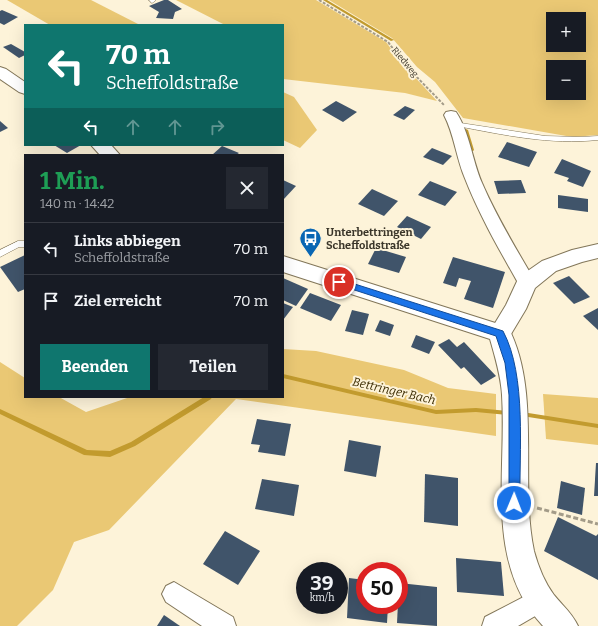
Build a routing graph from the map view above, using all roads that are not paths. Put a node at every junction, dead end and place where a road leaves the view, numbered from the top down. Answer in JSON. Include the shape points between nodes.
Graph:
{"nodes":[{"id":1,"x":0,"y":72,"type":"edge"},
{"id":2,"x":24,"y":88,"type":"edge"},
{"id":3,"x":454,"y":120,"type":"joint"},
{"id":4,"x":598,"y":138,"type":"edge"},
{"id":5,"x":101,"y":146,"type":"edge"},
{"id":6,"x":110,"y":154,"type":"edge"},
{"id":7,"x":24,"y":244,"type":"edge"},
{"id":8,"x":598,"y":250,"type":"edge"},
{"id":9,"x":0,"y":254,"type":"edge"},
{"id":10,"x":284,"y":264,"type":"edge"},
{"id":11,"x":527,"y":283,"type":"junction"},
{"id":12,"x":500,"y":333,"type":"junction"},
{"id":13,"x":174,"y":594,"type":"dead end"},
{"id":14,"x":541,"y":600,"type":"junction"},
{"id":15,"x":224,"y":626,"type":"edge"},
{"id":16,"x":494,"y":626,"type":"edge"},
{"id":17,"x":563,"y":626,"type":"edge"}],
"edges":[{"from":1,"to":2,"type":"main road"},
{"from":3,"to":4,"type":"lane","via":[[535,138]]},
{"from":3,"to":11,"type":"street","via":[[469,170],[506,248]]},
{"from":5,"to":6,"type":"main road"},
{"from":7,"to":9,"type":"lane","via":[[18,244]]},
{"from":8,"to":11,"type":"main road","via":[[549,266]]},
{"from":10,"to":12,"type":"main road"},
{"from":11,"to":12,"type":"main road"},
{"from":12,"to":14,"type":"main road","via":[[509,363],[514,395],[516,534],[525,568]]},
{"from":13,"to":15,"type":"street"},
{"from":14,"to":16,"type":"street"},
{"from":14,"to":17,"type":"main road"}]}
